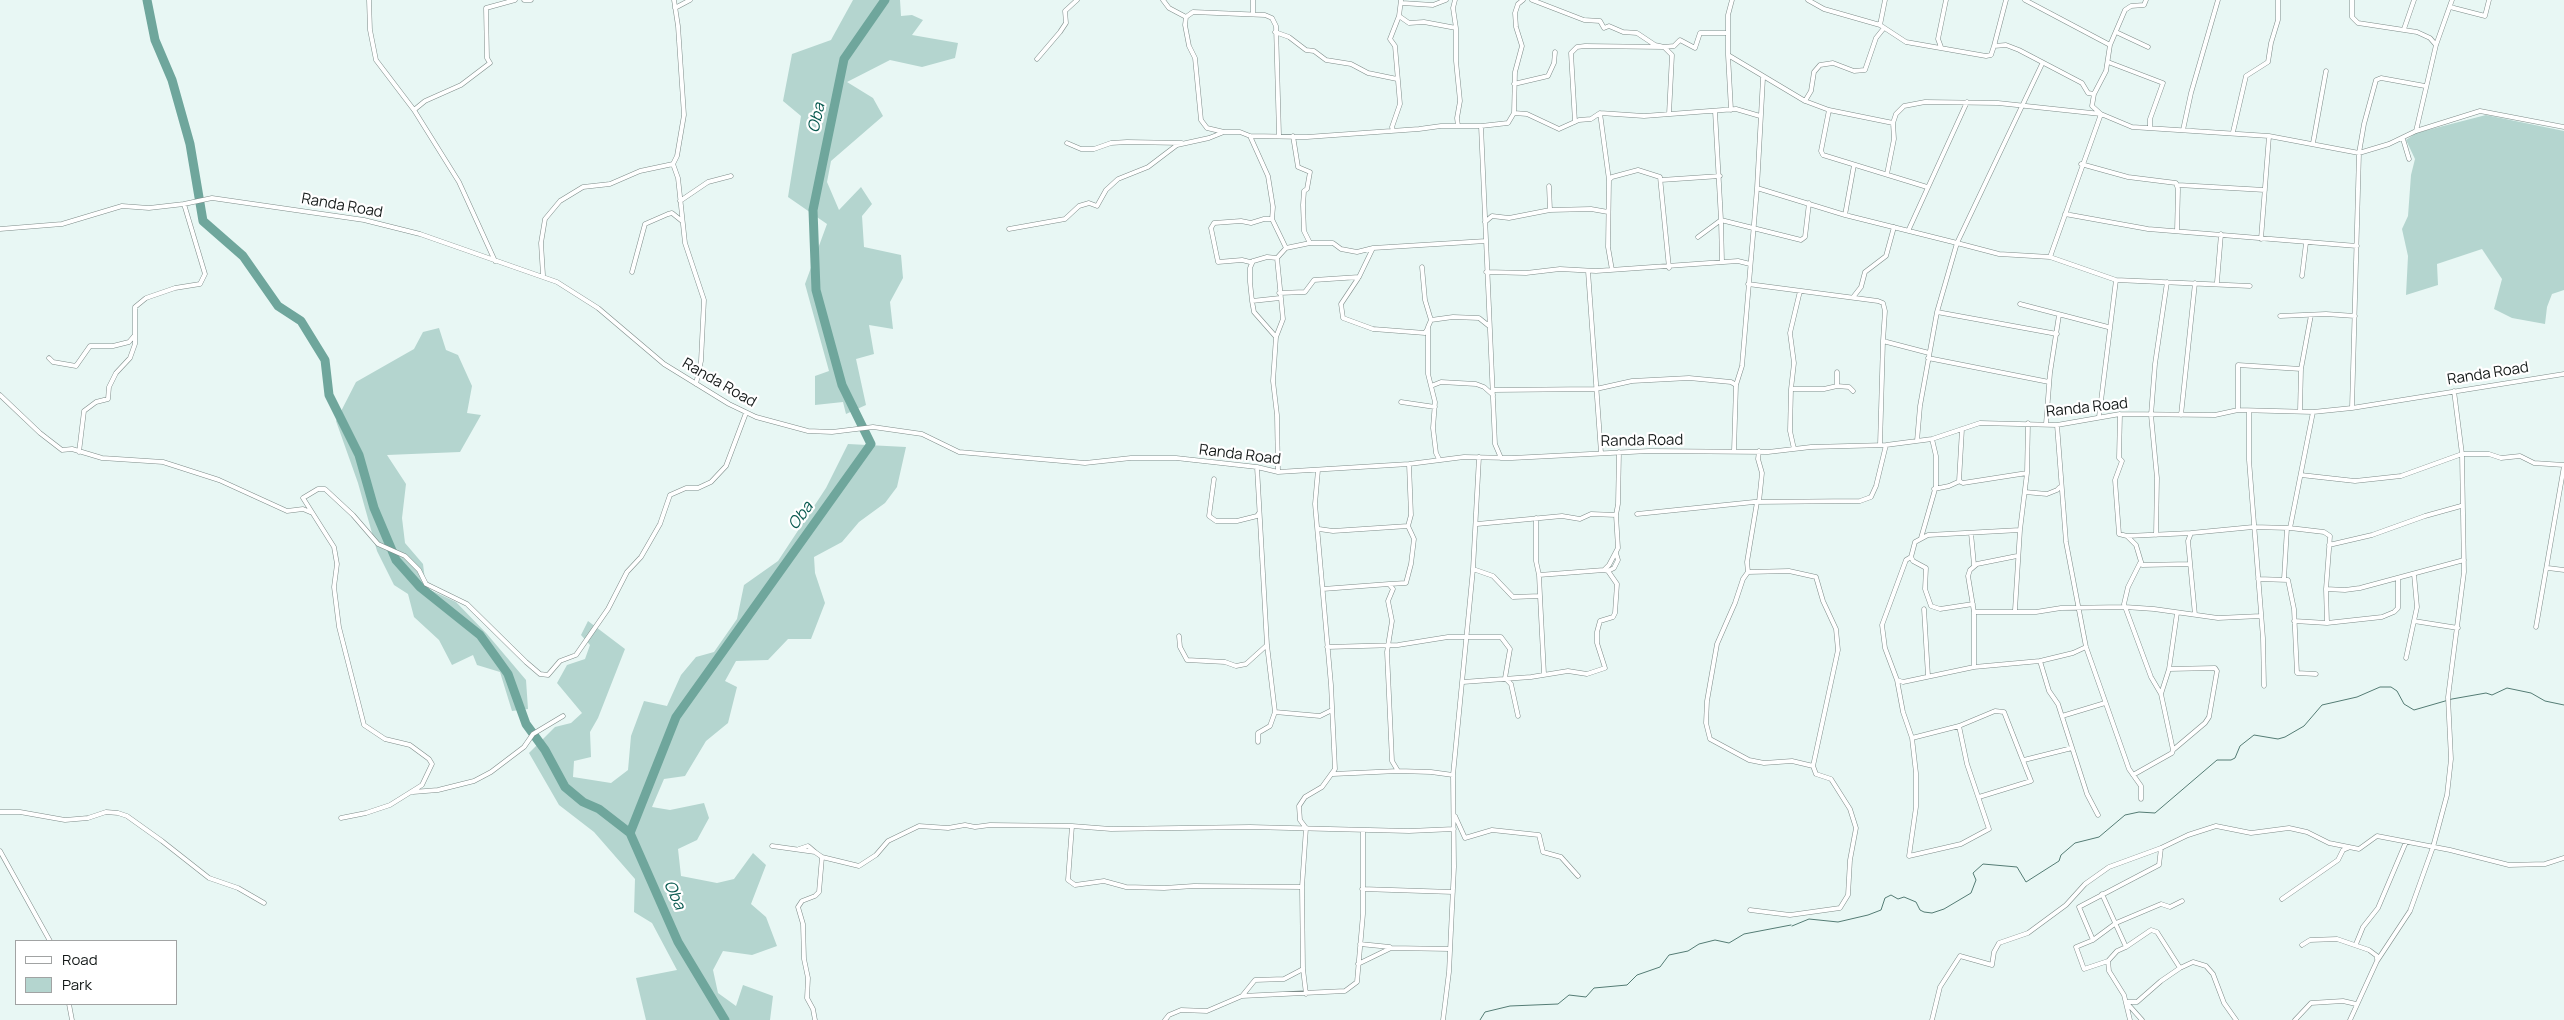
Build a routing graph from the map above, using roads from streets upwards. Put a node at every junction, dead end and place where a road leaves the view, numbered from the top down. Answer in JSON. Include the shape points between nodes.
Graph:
{"nodes":[{"id":1,"x":369,"y":0,"type":"edge"},
{"id":2,"x":515,"y":0,"type":"edge"},
{"id":3,"x":524,"y":0,"type":"edge"},
{"id":4,"x":531,"y":0,"type":"edge"},
{"id":5,"x":674,"y":0,"type":"edge"},
{"id":6,"x":690,"y":0,"type":"edge"},
{"id":7,"x":1077,"y":0,"type":"edge"},
{"id":8,"x":1163,"y":0,"type":"edge"},
{"id":9,"x":1254,"y":0,"type":"edge"},
{"id":10,"x":1446,"y":0,"type":"edge"},
{"id":11,"x":1455,"y":0,"type":"edge"},
{"id":12,"x":1523,"y":0,"type":"edge"},
{"id":13,"x":1532,"y":0,"type":"edge"},
{"id":14,"x":1732,"y":0,"type":"edge"},
{"id":15,"x":1808,"y":0,"type":"edge"},
{"id":16,"x":1819,"y":0,"type":"edge"},
{"id":17,"x":1885,"y":0,"type":"edge"},
{"id":18,"x":1946,"y":0,"type":"edge"},
{"id":19,"x":2006,"y":0,"type":"edge"},
{"id":20,"x":2025,"y":0,"type":"edge"},
{"id":21,"x":2146,"y":0,"type":"edge"},
{"id":22,"x":2218,"y":0,"type":"edge"},
{"id":23,"x":2278,"y":0,"type":"edge"},
{"id":24,"x":2352,"y":0,"type":"edge"},
{"id":25,"x":2414,"y":0,"type":"edge"},
{"id":26,"x":2452,"y":0,"type":"edge"},
{"id":27,"x":2489,"y":0,"type":"edge"},
{"id":28,"x":1401,"y":1,"type":"edge"},
{"id":29,"x":1516,"y":1,"type":"edge"},
{"id":30,"x":1545,"y":1,"type":"edge"},
{"id":31,"x":1820,"y":6,"type":"junction"},
{"id":32,"x":675,"y":8,"type":"junction"},
{"id":33,"x":2450,"y":8,"type":"junction"},
{"id":34,"x":1253,"y":14,"type":"junction"},
{"id":35,"x":1399,"y":16,"type":"junction"},
{"id":36,"x":1186,"y":17,"type":"junction"},
{"id":37,"x":1882,"y":27,"type":"junction"},
{"id":38,"x":1456,"y":28,"type":"junction"},
{"id":39,"x":2404,"y":29,"type":"junction"},
{"id":40,"x":1275,"y":32,"type":"junction"},
{"id":41,"x":2116,"y":32,"type":"junction"},
{"id":42,"x":1728,"y":33,"type":"junction"},
{"id":43,"x":2436,"y":44,"type":"junction"},
{"id":44,"x":2110,"y":45,"type":"junction"},
{"id":45,"x":1994,"y":46,"type":"junction"},
{"id":46,"x":2148,"y":46,"type":"dead end"},
{"id":47,"x":1664,"y":47,"type":"junction"},
{"id":48,"x":1941,"y":48,"type":"junction"},
{"id":49,"x":1555,"y":52,"type":"dead end"},
{"id":50,"x":1728,"y":55,"type":"junction"},
{"id":51,"x":1037,"y":59,"type":"dead end"},
{"id":52,"x":2108,"y":62,"type":"junction"},
{"id":53,"x":2042,"y":64,"type":"junction"},
{"id":54,"x":2326,"y":71,"type":"dead end"},
{"id":55,"x":1763,"y":78,"type":"junction"},
{"id":56,"x":1397,"y":79,"type":"junction"},
{"id":57,"x":1514,"y":84,"type":"junction"},
{"id":58,"x":2425,"y":86,"type":"junction"},
{"id":59,"x":2094,"y":94,"type":"junction"},
{"id":60,"x":1805,"y":101,"type":"junction"},
{"id":61,"x":1966,"y":102,"type":"junction"},
{"id":62,"x":2023,"y":105,"type":"junction"},
{"id":63,"x":414,"y":110,"type":"junction"},
{"id":64,"x":1731,"y":110,"type":"junction"},
{"id":65,"x":1829,"y":110,"type":"junction"},
{"id":66,"x":1715,"y":111,"type":"junction"},
{"id":67,"x":1514,"y":113,"type":"junction"},
{"id":68,"x":1600,"y":113,"type":"junction"},
{"id":69,"x":1669,"y":114,"type":"junction"},
{"id":70,"x":2100,"y":114,"type":"junction"},
{"id":71,"x":1760,"y":116,"type":"junction"},
{"id":72,"x":1575,"y":122,"type":"junction"},
{"id":73,"x":1893,"y":123,"type":"junction"},
{"id":74,"x":1458,"y":126,"type":"junction"},
{"id":75,"x":1481,"y":126,"type":"junction"},
{"id":76,"x":2564,"y":127,"type":"edge"},
{"id":77,"x":2150,"y":128,"type":"junction"},
{"id":78,"x":2183,"y":130,"type":"junction"},
{"id":79,"x":1394,"y":131,"type":"junction"},
{"id":80,"x":2416,"y":131,"type":"junction"},
{"id":81,"x":1224,"y":132,"type":"junction"},
{"id":82,"x":2233,"y":132,"type":"junction"},
{"id":83,"x":1280,"y":135,"type":"junction"},
{"id":84,"x":1250,"y":136,"type":"junction"},
{"id":85,"x":1294,"y":136,"type":"junction"},
{"id":86,"x":2269,"y":136,"type":"junction"},
{"id":87,"x":2403,"y":139,"type":"junction"},
{"id":88,"x":1182,"y":143,"type":"junction"},
{"id":89,"x":2313,"y":143,"type":"junction"},
{"id":90,"x":1067,"y":144,"type":"dead end"},
{"id":91,"x":2359,"y":152,"type":"junction"},
{"id":92,"x":2409,"y":159,"type":"dead end"},
{"id":93,"x":673,"y":164,"type":"junction"},
{"id":94,"x":2081,"y":164,"type":"junction"},
{"id":95,"x":1854,"y":165,"type":"junction"},
{"id":96,"x":1887,"y":174,"type":"junction"},
{"id":97,"x":731,"y":176,"type":"dead end"},
{"id":98,"x":1720,"y":176,"type":"junction"},
{"id":99,"x":1609,"y":180,"type":"junction"},
{"id":100,"x":1662,"y":180,"type":"junction"},
{"id":101,"x":2178,"y":185,"type":"junction"},
{"id":102,"x":1550,"y":186,"type":"dead end"},
{"id":103,"x":1927,"y":187,"type":"junction"},
{"id":104,"x":1757,"y":188,"type":"junction"},
{"id":105,"x":2265,"y":190,"type":"junction"},
{"id":106,"x":680,"y":201,"type":"junction"},
{"id":107,"x":1809,"y":203,"type":"junction"},
{"id":108,"x":184,"y":204,"type":"junction"},
{"id":109,"x":1550,"y":210,"type":"junction"},
{"id":110,"x":1608,"y":212,"type":"junction"},
{"id":111,"x":2065,"y":214,"type":"junction"},
{"id":112,"x":1845,"y":215,"type":"junction"},
{"id":113,"x":1272,"y":219,"type":"junction"},
{"id":114,"x":1721,"y":220,"type":"junction"},
{"id":115,"x":682,"y":222,"type":"junction"},
{"id":116,"x":1485,"y":222,"type":"junction"},
{"id":117,"x":1752,"y":226,"type":"junction"},
{"id":118,"x":1894,"y":227,"type":"junction"},
{"id":119,"x":0,"y":229,"type":"edge"},
{"id":120,"x":1009,"y":229,"type":"dead end"},
{"id":121,"x":1909,"y":229,"type":"junction"},
{"id":122,"x":2177,"y":231,"type":"junction"},
{"id":123,"x":2221,"y":234,"type":"junction"},
{"id":124,"x":1698,"y":237,"type":"dead end"},
{"id":125,"x":2261,"y":239,"type":"junction"},
{"id":126,"x":1486,"y":241,"type":"junction"},
{"id":127,"x":1310,"y":242,"type":"junction"},
{"id":128,"x":2306,"y":242,"type":"junction"},
{"id":129,"x":1957,"y":243,"type":"junction"},
{"id":130,"x":2357,"y":246,"type":"junction"},
{"id":131,"x":1286,"y":248,"type":"junction"},
{"id":132,"x":1373,"y":248,"type":"junction"},
{"id":133,"x":1277,"y":258,"type":"junction"},
{"id":134,"x":2050,"y":258,"type":"junction"},
{"id":135,"x":1253,"y":261,"type":"junction"},
{"id":136,"x":495,"y":262,"type":"junction"},
{"id":137,"x":1722,"y":262,"type":"junction"},
{"id":138,"x":1750,"y":264,"type":"junction"},
{"id":139,"x":1422,"y":267,"type":"dead end"},
{"id":140,"x":1669,"y":268,"type":"junction"},
{"id":141,"x":1612,"y":270,"type":"junction"},
{"id":142,"x":1588,"y":271,"type":"junction"},
{"id":143,"x":632,"y":272,"type":"dead end"},
{"id":144,"x":1486,"y":272,"type":"junction"},
{"id":145,"x":543,"y":275,"type":"junction"},
{"id":146,"x":2302,"y":276,"type":"dead end"},
{"id":147,"x":1359,"y":278,"type":"junction"},
{"id":148,"x":2116,"y":280,"type":"junction"},
{"id":149,"x":2167,"y":282,"type":"junction"},
{"id":150,"x":2217,"y":282,"type":"junction"},
{"id":151,"x":2194,"y":283,"type":"junction"},
{"id":152,"x":1748,"y":284,"type":"junction"},
{"id":153,"x":2250,"y":286,"type":"dead end"},
{"id":154,"x":1800,"y":291,"type":"junction"},
{"id":155,"x":1280,"y":296,"type":"junction"},
{"id":156,"x":1854,"y":296,"type":"junction"},
{"id":157,"x":1252,"y":301,"type":"junction"},
{"id":158,"x":2020,"y":304,"type":"dead end"},
{"id":159,"x":1937,"y":312,"type":"junction"},
{"id":160,"x":2059,"y":315,"type":"junction"},
{"id":161,"x":2280,"y":316,"type":"dead end"},
{"id":162,"x":2311,"y":316,"type":"junction"},
{"id":163,"x":2355,"y":316,"type":"junction"},
{"id":164,"x":1432,"y":320,"type":"junction"},
{"id":165,"x":1489,"y":326,"type":"junction"},
{"id":166,"x":1428,"y":327,"type":"junction"},
{"id":167,"x":2108,"y":327,"type":"junction"},
{"id":168,"x":2057,"y":334,"type":"junction"},
{"id":169,"x":134,"y":336,"type":"junction"},
{"id":170,"x":1276,"y":337,"type":"junction"},
{"id":171,"x":1883,"y":341,"type":"junction"},
{"id":172,"x":1929,"y":353,"type":"junction"},
{"id":173,"x":49,"y":358,"type":"dead end"},
{"id":174,"x":1928,"y":358,"type":"junction"},
{"id":175,"x":2301,"y":369,"type":"junction"},
{"id":176,"x":1837,"y":372,"type":"dead end"},
{"id":177,"x":2564,"y":374,"type":"edge"},
{"id":178,"x":2049,"y":382,"type":"junction"},
{"id":179,"x":696,"y":384,"type":"junction"},
{"id":180,"x":1736,"y":385,"type":"junction"},
{"id":181,"x":1431,"y":386,"type":"junction"},
{"id":182,"x":1837,"y":386,"type":"junction"},
{"id":183,"x":1596,"y":389,"type":"junction"},
{"id":184,"x":1791,"y":389,"type":"junction"},
{"id":185,"x":1853,"y":391,"type":"dead end"},
{"id":186,"x":2454,"y":391,"type":"junction"},
{"id":187,"x":1493,"y":393,"type":"junction"},
{"id":188,"x":0,"y":395,"type":"edge"},
{"id":189,"x":1401,"y":402,"type":"dead end"},
{"id":190,"x":1435,"y":407,"type":"junction"},
{"id":191,"x":2352,"y":408,"type":"junction"},
{"id":192,"x":2238,"y":410,"type":"junction"},
{"id":193,"x":2249,"y":411,"type":"junction"},
{"id":194,"x":2300,"y":411,"type":"junction"},
{"id":195,"x":2313,"y":412,"type":"junction"},
{"id":196,"x":746,"y":413,"type":"junction"},
{"id":197,"x":2120,"y":414,"type":"junction"},
{"id":198,"x":2151,"y":414,"type":"junction"},
{"id":199,"x":2180,"y":415,"type":"junction"},
{"id":200,"x":2098,"y":417,"type":"junction"},
{"id":201,"x":2028,"y":423,"type":"junction"},
{"id":202,"x":2046,"y":424,"type":"junction"},
{"id":203,"x":2057,"y":425,"type":"junction"},
{"id":204,"x":1962,"y":429,"type":"junction"},
{"id":205,"x":1932,"y":440,"type":"junction"},
{"id":206,"x":1917,"y":441,"type":"junction"},
{"id":207,"x":1880,"y":445,"type":"junction"},
{"id":208,"x":1886,"y":445,"type":"junction"},
{"id":209,"x":1794,"y":449,"type":"junction"},
{"id":210,"x":1734,"y":451,"type":"junction"},
{"id":211,"x":1759,"y":451,"type":"junction"},
{"id":212,"x":79,"y":452,"type":"junction"},
{"id":213,"x":1619,"y":452,"type":"junction"},
{"id":214,"x":1601,"y":453,"type":"junction"},
{"id":215,"x":2462,"y":454,"type":"junction"},
{"id":216,"x":1479,"y":457,"type":"junction"},
{"id":217,"x":1501,"y":458,"type":"junction"},
{"id":218,"x":1439,"y":459,"type":"junction"},
{"id":219,"x":1409,"y":464,"type":"junction"},
{"id":220,"x":2564,"y":465,"type":"edge"},
{"id":221,"x":1257,"y":467,"type":"junction"},
{"id":222,"x":1318,"y":470,"type":"junction"},
{"id":223,"x":1278,"y":472,"type":"junction"},
{"id":224,"x":2027,"y":473,"type":"junction"},
{"id":225,"x":2301,"y":475,"type":"junction"},
{"id":226,"x":1214,"y":479,"type":"dead end"},
{"id":227,"x":1960,"y":481,"type":"junction"},
{"id":228,"x":2060,"y":486,"type":"junction"},
{"id":229,"x":1934,"y":488,"type":"junction"},
{"id":230,"x":2025,"y":492,"type":"junction"},
{"id":231,"x":1758,"y":502,"type":"junction"},
{"id":232,"x":2461,"y":506,"type":"junction"},
{"id":233,"x":1261,"y":511,"type":"junction"},
{"id":234,"x":311,"y":512,"type":"junction"},
{"id":235,"x":1637,"y":514,"type":"dead end"},
{"id":236,"x":1616,"y":515,"type":"junction"},
{"id":237,"x":1536,"y":518,"type":"junction"},
{"id":238,"x":1476,"y":524,"type":"junction"},
{"id":239,"x":1408,"y":526,"type":"junction"},
{"id":240,"x":2254,"y":527,"type":"junction"},
{"id":241,"x":2288,"y":528,"type":"junction"},
{"id":242,"x":1318,"y":529,"type":"junction"},
{"id":243,"x":2020,"y":530,"type":"junction"},
{"id":244,"x":1971,"y":533,"type":"junction"},
{"id":245,"x":2191,"y":533,"type":"junction"},
{"id":246,"x":2156,"y":534,"type":"junction"},
{"id":247,"x":2127,"y":536,"type":"junction"},
{"id":248,"x":1921,"y":538,"type":"junction"},
{"id":249,"x":2330,"y":545,"type":"junction"},
{"id":250,"x":2018,"y":556,"type":"junction"},
{"id":251,"x":1911,"y":557,"type":"junction"},
{"id":252,"x":2464,"y":560,"type":"junction"},
{"id":253,"x":2140,"y":563,"type":"junction"},
{"id":254,"x":2190,"y":564,"type":"junction"},
{"id":255,"x":1974,"y":565,"type":"junction"},
{"id":256,"x":2548,"y":568,"type":"junction"},
{"id":257,"x":1473,"y":569,"type":"junction"},
{"id":258,"x":1606,"y":570,"type":"junction"},
{"id":259,"x":2564,"y":570,"type":"edge"},
{"id":260,"x":1748,"y":572,"type":"junction"},
{"id":261,"x":2414,"y":574,"type":"junction"},
{"id":262,"x":1539,"y":575,"type":"junction"},
{"id":263,"x":2258,"y":579,"type":"junction"},
{"id":264,"x":2284,"y":579,"type":"junction"},
{"id":265,"x":2398,"y":579,"type":"junction"},
{"id":266,"x":1389,"y":584,"type":"junction"},
{"id":267,"x":1323,"y":589,"type":"junction"},
{"id":268,"x":2326,"y":589,"type":"junction"},
{"id":269,"x":1540,"y":596,"type":"junction"},
{"id":270,"x":1973,"y":604,"type":"junction"},
{"id":271,"x":2125,"y":607,"type":"junction"},
{"id":272,"x":1924,"y":609,"type":"dead end"},
{"id":273,"x":2078,"y":609,"type":"junction"},
{"id":274,"x":2015,"y":610,"type":"junction"},
{"id":275,"x":1974,"y":612,"type":"junction"},
{"id":276,"x":2177,"y":613,"type":"junction"},
{"id":277,"x":2195,"y":616,"type":"junction"},
{"id":278,"x":2261,"y":616,"type":"junction"},
{"id":279,"x":2414,"y":621,"type":"junction"},
{"id":280,"x":2294,"y":622,"type":"junction"},
{"id":281,"x":2327,"y":623,"type":"junction"},
{"id":282,"x":2536,"y":627,"type":"dead end"},
{"id":283,"x":2458,"y":628,"type":"junction"},
{"id":284,"x":1179,"y":636,"type":"dead end"},
{"id":285,"x":1467,"y":637,"type":"junction"},
{"id":286,"x":1267,"y":645,"type":"junction"},
{"id":287,"x":1388,"y":645,"type":"junction"},
{"id":288,"x":1327,"y":647,"type":"junction"},
{"id":289,"x":2086,"y":647,"type":"junction"},
{"id":290,"x":2406,"y":658,"type":"dead end"},
{"id":291,"x":2040,"y":661,"type":"junction"},
{"id":292,"x":1974,"y":667,"type":"junction"},
{"id":293,"x":2169,"y":669,"type":"junction"},
{"id":294,"x":1544,"y":674,"type":"junction"},
{"id":295,"x":2316,"y":674,"type":"dead end"},
{"id":296,"x":1928,"y":676,"type":"junction"},
{"id":297,"x":1505,"y":678,"type":"junction"},
{"id":298,"x":1897,"y":680,"type":"junction"},
{"id":299,"x":1463,"y":682,"type":"junction"},
{"id":300,"x":2264,"y":686,"type":"dead end"},
{"id":301,"x":2161,"y":694,"type":"junction"},
{"id":302,"x":2106,"y":703,"type":"junction"},
{"id":303,"x":1332,"y":710,"type":"junction"},
{"id":304,"x":1275,"y":712,"type":"junction"},
{"id":305,"x":562,"y":716,"type":"dead end"},
{"id":306,"x":1518,"y":716,"type":"dead end"},
{"id":307,"x":2062,"y":716,"type":"junction"},
{"id":308,"x":1959,"y":726,"type":"junction"},
{"id":309,"x":1912,"y":738,"type":"junction"},
{"id":310,"x":1258,"y":742,"type":"dead end"},
{"id":311,"x":2072,"y":748,"type":"junction"},
{"id":312,"x":2173,"y":750,"type":"junction"},
{"id":313,"x":2024,"y":760,"type":"junction"},
{"id":314,"x":1812,"y":766,"type":"junction"},
{"id":315,"x":1398,"y":771,"type":"junction"},
{"id":316,"x":1333,"y":774,"type":"junction"},
{"id":317,"x":1453,"y":775,"type":"junction"},
{"id":318,"x":2133,"y":775,"type":"junction"},
{"id":319,"x":411,"y":792,"type":"junction"},
{"id":320,"x":1979,"y":797,"type":"junction"},
{"id":321,"x":2141,"y":799,"type":"dead end"},
{"id":322,"x":0,"y":812,"type":"edge"},
{"id":323,"x":1454,"y":814,"type":"junction"},
{"id":324,"x":2098,"y":815,"type":"dead end"},
{"id":325,"x":340,"y":818,"type":"dead end"},
{"id":326,"x":1072,"y":826,"type":"junction"},
{"id":327,"x":1306,"y":828,"type":"junction"},
{"id":328,"x":1363,"y":830,"type":"junction"},
{"id":329,"x":1454,"y":830,"type":"junction"},
{"id":330,"x":2406,"y":842,"type":"junction"},
{"id":331,"x":772,"y":846,"type":"dead end"},
{"id":332,"x":2353,"y":847,"type":"junction"},
{"id":333,"x":2433,"y":847,"type":"junction"},
{"id":334,"x":2161,"y":848,"type":"junction"},
{"id":335,"x":0,"y":852,"type":"edge"},
{"id":336,"x":822,"y":857,"type":"junction"},
{"id":337,"x":2564,"y":858,"type":"edge"},
{"id":338,"x":1578,"y":876,"type":"dead end"},
{"id":339,"x":1302,"y":887,"type":"junction"},
{"id":340,"x":1362,"y":889,"type":"junction"},
{"id":341,"x":1453,"y":892,"type":"junction"},
{"id":342,"x":2102,"y":894,"type":"junction"},
{"id":343,"x":2282,"y":899,"type":"dead end"},
{"id":344,"x":2182,"y":901,"type":"dead end"},
{"id":345,"x":264,"y":903,"type":"dead end"},
{"id":346,"x":1750,"y":910,"type":"dead end"},
{"id":347,"x":2116,"y":923,"type":"junction"},
{"id":348,"x":49,"y":940,"type":"edge"},
{"id":349,"x":2093,"y":940,"type":"junction"},
{"id":350,"x":1360,"y":944,"type":"junction"},
{"id":351,"x":2356,"y":944,"type":"junction"},
{"id":352,"x":2302,"y":945,"type":"dead end"},
{"id":353,"x":2126,"y":946,"type":"junction"},
{"id":354,"x":1391,"y":948,"type":"junction"},
{"id":355,"x":1450,"y":949,"type":"junction"},
{"id":356,"x":2108,"y":961,"type":"junction"},
{"id":357,"x":2376,"y":961,"type":"junction"},
{"id":358,"x":1358,"y":964,"type":"junction"},
{"id":359,"x":2180,"y":968,"type":"junction"},
{"id":360,"x":1303,"y":969,"type":"junction"},
{"id":361,"x":1306,"y":994,"type":"junction"},
{"id":362,"x":1242,"y":996,"type":"junction"},
{"id":363,"x":2126,"y":1002,"type":"junction"},
{"id":364,"x":2356,"y":1004,"type":"junction"},
{"id":365,"x":69,"y":1005,"type":"edge"},
{"id":366,"x":72,"y":1020,"type":"edge"},
{"id":367,"x":814,"y":1020,"type":"edge"},
{"id":368,"x":1165,"y":1020,"type":"edge"},
{"id":369,"x":1443,"y":1020,"type":"edge"},
{"id":370,"x":1932,"y":1020,"type":"edge"},
{"id":371,"x":2130,"y":1020,"type":"edge"},
{"id":372,"x":2142,"y":1020,"type":"edge"},
{"id":373,"x":2236,"y":1020,"type":"edge"},
{"id":374,"x":2295,"y":1020,"type":"edge"},
{"id":375,"x":2350,"y":1020,"type":"edge"}],
"edges":[{"from":1,"to":63,"type":"street","via":[[376,60]]},
{"from":2,"to":63,"type":"street","via":[[486,8],[487,58],[490,63],[457,88],[425,101]]},
{"from":3,"to":4,"type":"street"},
{"from":5,"to":32,"type":"street"},
{"from":6,"to":32,"type":"street"},
{"from":7,"to":51,"type":"street","via":[[1065,11],[1066,23],[1060,32]]},
{"from":8,"to":36,"type":"street","via":[[1169,8]]},
{"from":9,"to":34,"type":"street"},
{"from":10,"to":28,"type":"street","via":[[1433,5]]},
{"from":11,"to":38,"type":"street"},
{"from":12,"to":29,"type":"street"},
{"from":13,"to":30,"type":"street"},
{"from":14,"to":42,"type":"street"},
{"from":15,"to":31,"type":"street"},
{"from":16,"to":31,"type":"street"},
{"from":17,"to":37,"type":"street"},
{"from":18,"to":48,"type":"street","via":[[1938,39]]},
{"from":19,"to":45,"type":"street"},
{"from":20,"to":44,"type":"street"},
{"from":21,"to":41,"type":"street","via":[[2140,6],[2127,7]]},
{"from":22,"to":78,"type":"street"},
{"from":23,"to":82,"type":"street","via":[[2278,20],[2268,62],[2246,76]]},
{"from":24,"to":39,"type":"street","via":[[2352,17],[2358,23]]},
{"from":25,"to":39,"type":"street"},
{"from":26,"to":33,"type":"street"},
{"from":27,"to":33,"type":"street","via":[[2485,16]]},
{"from":28,"to":35,"type":"street"},
{"from":29,"to":57,"type":"street","via":[[1516,27],[1522,46]]},
{"from":30,"to":47,"type":"street","via":[[1584,20],[1600,21],[1604,28],[1609,26],[1637,33]]},
{"from":31,"to":37,"type":"street"},
{"from":32,"to":93,"type":"street","via":[[684,115]]},
{"from":33,"to":43,"type":"street"},
{"from":34,"to":36,"type":"street","via":[[1193,12]]},
{"from":34,"to":40,"type":"street","via":[[1272,18]]},
{"from":35,"to":38,"type":"street","via":[[1409,22]]},
{"from":35,"to":56,"type":"street","via":[[1390,39],[1395,46]]},
{"from":36,"to":81,"type":"street","via":[[1189,46],[1195,58],[1200,120],[1207,128]]},
{"from":37,"to":48,"type":"street","via":[[1906,42]]},
{"from":37,"to":60,"type":"street","via":[[1866,70],[1854,71],[1833,63],[1820,65],[1814,72],[1811,91]]},
{"from":38,"to":74,"type":"street","via":[[1460,101]]},
{"from":39,"to":43,"type":"street","via":[[2426,35]]},
{"from":40,"to":56,"type":"street","via":[[1326,60],[1352,64],[1368,73]]},
{"from":40,"to":83,"type":"street"},
{"from":41,"to":44,"type":"street"},
{"from":41,"to":46,"type":"street"},
{"from":42,"to":47,"type":"street","via":[[1700,33],[1695,48],[1680,40],[1674,46]]},
{"from":42,"to":50,"type":"street"},
{"from":43,"to":58,"type":"street"},
{"from":44,"to":52,"type":"street"},
{"from":45,"to":48,"type":"street","via":[[1991,55],[1986,56]]},
{"from":45,"to":53,"type":"street","via":[[2006,45]]},
{"from":47,"to":69,"type":"street","via":[[1672,55]]},
{"from":47,"to":72,"type":"street","via":[[1577,47],[1571,53]]},
{"from":49,"to":57,"type":"street","via":[[1548,76]]},
{"from":50,"to":55,"type":"street"},
{"from":50,"to":64,"type":"street"},
{"from":52,"to":59,"type":"street"},
{"from":52,"to":77,"type":"street","via":[[2162,82]]},
{"from":53,"to":59,"type":"street","via":[[2082,83],[2088,93]]},
{"from":53,"to":62,"type":"street"},
{"from":54,"to":89,"type":"street"},
{"from":55,"to":60,"type":"street"},
{"from":55,"to":71,"type":"street"},
{"from":56,"to":79,"type":"street","via":[[1400,104],[1392,126]]},
{"from":57,"to":67,"type":"street"},
{"from":58,"to":80,"type":"street"},
{"from":58,"to":91,"type":"street","via":[[2381,78],[2376,80]]},
{"from":59,"to":70,"type":"street","via":[[2092,106]]},
{"from":60,"to":65,"type":"street"},
{"from":61,"to":62,"type":"street"},
{"from":61,"to":73,"type":"street","via":[[1913,104],[1900,109]]},
{"from":61,"to":103,"type":"street"},
{"from":62,"to":70,"type":"street"},
{"from":62,"to":129,"type":"street"},
{"from":63,"to":136,"type":"street","via":[[459,182]]},
{"from":64,"to":66,"type":"street"},
{"from":64,"to":71,"type":"street"},
{"from":65,"to":73,"type":"street"},
{"from":65,"to":95,"type":"street","via":[[1821,153]]},
{"from":66,"to":69,"type":"street"},
{"from":66,"to":98,"type":"street"},
{"from":67,"to":72,"type":"street","via":[[1527,114],[1559,129]]},
{"from":67,"to":75,"type":"street","via":[[1508,123]]},
{"from":68,"to":69,"type":"street"},
{"from":68,"to":72,"type":"street"},
{"from":68,"to":99,"type":"street"},
{"from":70,"to":77,"type":"street","via":[[2132,127]]},
{"from":70,"to":94,"type":"street"},
{"from":71,"to":104,"type":"street"},
{"from":73,"to":96,"type":"street","via":[[1894,139]]},
{"from":74,"to":75,"type":"street"},
{"from":74,"to":79,"type":"street"},
{"from":75,"to":116,"type":"street"},
{"from":76,"to":80,"type":"street","via":[[2480,111]]},
{"from":77,"to":78,"type":"street"},
{"from":78,"to":82,"type":"street"},
{"from":79,"to":85,"type":"street"},
{"from":80,"to":87,"type":"street"},
{"from":81,"to":84,"type":"street"},
{"from":81,"to":88,"type":"street"},
{"from":82,"to":86,"type":"street"},
{"from":83,"to":84,"type":"street"},
{"from":83,"to":85,"type":"street"},
{"from":84,"to":113,"type":"street","via":[[1268,176]]},
{"from":85,"to":127,"type":"street","via":[[1298,167],[1310,172],[1303,205],[1304,231]]},
{"from":86,"to":89,"type":"street"},
{"from":86,"to":105,"type":"street"},
{"from":87,"to":91,"type":"street"},
{"from":87,"to":92,"type":"street"},
{"from":88,"to":90,"type":"street","via":[[1111,143],[1094,149]]},
{"from":88,"to":120,"type":"street","via":[[1148,167],[1112,183],[1097,206],[1084,204],[1065,218]]},
{"from":89,"to":91,"type":"street"},
{"from":91,"to":130,"type":"street"},
{"from":93,"to":106,"type":"street"},
{"from":93,"to":145,"type":"street","via":[[640,171],[610,184],[583,187],[560,201],[545,219],[540,243]]},
{"from":94,"to":101,"type":"street","via":[[2128,177]]},
{"from":94,"to":111,"type":"street"},
{"from":95,"to":96,"type":"street"},
{"from":95,"to":112,"type":"street"},
{"from":96,"to":103,"type":"street"},
{"from":97,"to":106,"type":"street","via":[[708,182]]},
{"from":98,"to":100,"type":"street"},
{"from":98,"to":114,"type":"street"},
{"from":99,"to":100,"type":"street","via":[[1612,176],[1638,170]]},
{"from":99,"to":110,"type":"street"},
{"from":100,"to":140,"type":"street"},
{"from":101,"to":105,"type":"street"},
{"from":101,"to":122,"type":"street"},
{"from":102,"to":109,"type":"street"},
{"from":103,"to":121,"type":"street"},
{"from":104,"to":107,"type":"street"},
{"from":104,"to":117,"type":"street"},
{"from":105,"to":125,"type":"street"},
{"from":106,"to":115,"type":"street"},
{"from":107,"to":112,"type":"street"},
{"from":107,"to":117,"type":"street","via":[[1804,239]]},
{"from":108,"to":119,"type":"street","name":"Randa Road","via":[[149,208],[122,206],[62,224]]},
{"from":108,"to":136,"type":"street","name":"Randa Road","via":[[212,198],[364,220],[420,234]]},
{"from":108,"to":169,"type":"street","via":[[205,274],[200,284],[146,298],[135,307]]},
{"from":109,"to":110,"type":"street"},
{"from":109,"to":116,"type":"street","via":[[1509,218],[1492,216]]},
{"from":110,"to":141,"type":"street"},
{"from":111,"to":122,"type":"street","via":[[2107,223]]},
{"from":111,"to":134,"type":"street"},
{"from":112,"to":118,"type":"street"},
{"from":113,"to":131,"type":"street"},
{"from":113,"to":135,"type":"street","via":[[1251,223],[1214,223],[1211,228],[1218,262]]},
{"from":114,"to":117,"type":"street"},
{"from":114,"to":124,"type":"street"},
{"from":114,"to":137,"type":"street"},
{"from":115,"to":143,"type":"street","via":[[668,214],[645,224]]},
{"from":115,"to":179,"type":"street","via":[[686,246],[704,300],[701,361]]},
{"from":116,"to":126,"type":"street"},
{"from":117,"to":138,"type":"street"},
{"from":118,"to":121,"type":"street"},
{"from":118,"to":156,"type":"street","via":[[1886,256],[1865,272],[1861,287]]},
{"from":121,"to":129,"type":"street"},
{"from":122,"to":123,"type":"street"},
{"from":123,"to":125,"type":"street"},
{"from":123,"to":150,"type":"street"},
{"from":125,"to":128,"type":"street"},
{"from":126,"to":132,"type":"street"},
{"from":126,"to":144,"type":"street"},
{"from":127,"to":131,"type":"street"},
{"from":127,"to":132,"type":"street","via":[[1333,244],[1357,252]]},
{"from":128,"to":130,"type":"street"},
{"from":128,"to":146,"type":"street"},
{"from":129,"to":134,"type":"street","via":[[1998,254]]},
{"from":129,"to":159,"type":"street"},
{"from":130,"to":163,"type":"street"},
{"from":131,"to":133,"type":"street"},
{"from":132,"to":147,"type":"street"},
{"from":133,"to":135,"type":"street"},
{"from":133,"to":155,"type":"street"},
{"from":134,"to":148,"type":"street"},
{"from":135,"to":157,"type":"street","via":[[1250,268]]},
{"from":136,"to":145,"type":"street","name":"Randa Road"},
{"from":137,"to":138,"type":"street"},
{"from":137,"to":140,"type":"street"},
{"from":138,"to":152,"type":"street"},
{"from":139,"to":164,"type":"street","via":[[1425,300]]},
{"from":140,"to":141,"type":"street"},
{"from":141,"to":142,"type":"street"},
{"from":142,"to":144,"type":"street"},
{"from":142,"to":183,"type":"street"},
{"from":144,"to":165,"type":"street"},
{"from":145,"to":179,"type":"street","name":"Randa Road","via":[[584,298],[664,364]]},
{"from":147,"to":155,"type":"street","via":[[1314,280],[1305,292]]},
{"from":147,"to":166,"type":"street","via":[[1341,304],[1343,318],[1373,329],[1425,334]]},
{"from":148,"to":149,"type":"street"},
{"from":148,"to":167,"type":"street"},
{"from":149,"to":151,"type":"street"},
{"from":149,"to":198,"type":"street","via":[[2154,364]]},
{"from":150,"to":151,"type":"street"},
{"from":150,"to":153,"type":"street"},
{"from":151,"to":199,"type":"street"},
{"from":152,"to":154,"type":"street"},
{"from":152,"to":180,"type":"street","via":[[1742,366]]},
{"from":154,"to":156,"type":"street"},
{"from":154,"to":184,"type":"street","via":[[1790,333],[1794,363]]},
{"from":155,"to":157,"type":"street"},
{"from":155,"to":170,"type":"street","via":[[1283,319]]},
{"from":156,"to":171,"type":"street","via":[[1883,303]]},
{"from":157,"to":170,"type":"street","via":[[1254,312]]},
{"from":158,"to":160,"type":"street"},
{"from":159,"to":168,"type":"street"},
{"from":159,"to":172,"type":"street"},
{"from":160,"to":167,"type":"street"},
{"from":160,"to":168,"type":"street"},
{"from":161,"to":162,"type":"street"},
{"from":162,"to":163,"type":"street"},
{"from":162,"to":175,"type":"street"},
{"from":163,"to":191,"type":"street"},
{"from":164,"to":165,"type":"street","via":[[1479,318]]},
{"from":164,"to":166,"type":"street"},
{"from":165,"to":187,"type":"street"},
{"from":166,"to":181,"type":"street"},
{"from":167,"to":200,"type":"street"},
{"from":168,"to":178,"type":"street"},
{"from":169,"to":173,"type":"street","via":[[129,342],[113,346],[90,346],[76,366],[53,362]]},
{"from":169,"to":212,"type":"street","via":[[130,358],[116,373],[109,387],[108,399],[96,402],[84,411]]},
{"from":170,"to":223,"type":"street","via":[[1273,388]]},
{"from":171,"to":172,"type":"street"},
{"from":171,"to":207,"type":"street"},
{"from":172,"to":174,"type":"street"},
{"from":174,"to":178,"type":"street"},
{"from":174,"to":206,"type":"street"},
{"from":175,"to":192,"type":"street","via":[[2238,365]]},
{"from":175,"to":194,"type":"street"},
{"from":176,"to":182,"type":"street"},
{"from":177,"to":186,"type":"street","name":"Randa Road"},
{"from":178,"to":202,"type":"street"},
{"from":179,"to":196,"type":"street","name":"Randa Road"},
{"from":180,"to":183,"type":"street","via":[[1689,378],[1632,381]]},
{"from":180,"to":210,"type":"street"},
{"from":181,"to":187,"type":"street","via":[[1441,382],[1476,384]]},
{"from":181,"to":190,"type":"street"},
{"from":182,"to":184,"type":"street"},
{"from":182,"to":185,"type":"street"},
{"from":183,"to":187,"type":"street"},
{"from":183,"to":214,"type":"street"},
{"from":184,"to":209,"type":"street","via":[[1790,431]]},
{"from":186,"to":191,"type":"street","name":"Randa Road"},
{"from":186,"to":215,"type":"street"},
{"from":187,"to":217,"type":"street","via":[[1495,444]]},
{"from":188,"to":212,"type":"street","via":[[62,450]]},
{"from":189,"to":190,"type":"street"},
{"from":190,"to":218,"type":"street","via":[[1433,428]]},
{"from":191,"to":195,"type":"street","name":"Randa Road"},
{"from":192,"to":193,"type":"street","name":"Randa Road"},
{"from":192,"to":199,"type":"street","name":"Randa Road","via":[[2222,414]]},
{"from":193,"to":194,"type":"street","name":"Randa Road"},
{"from":193,"to":240,"type":"street"},
{"from":194,"to":195,"type":"street","name":"Randa Road"},
{"from":195,"to":225,"type":"street"},
{"from":196,"to":221,"type":"street","name":"Randa Road","via":[[808,431],[873,427],[916,433],[959,452],[1085,463],[1176,458]]},
{"from":196,"to":234,"type":"street","via":[[726,466],[712,482],[670,495],[660,524],[594,629],[576,655],[560,661],[548,675],[540,674],[526,662],[467,604],[426,584],[419,570],[405,556],[378,544],[325,489],[318,489],[303,498]]},
{"from":197,"to":198,"type":"street","name":"Randa Road"},
{"from":197,"to":200,"type":"street","name":"Randa Road"},
{"from":197,"to":247,"type":"street","via":[[2122,462],[2115,480],[2117,531]]},
{"from":198,"to":199,"type":"street","name":"Randa Road"},
{"from":198,"to":246,"type":"street","via":[[2157,478]]},
{"from":200,"to":203,"type":"street","name":"Randa Road"},
{"from":201,"to":202,"type":"street","name":"Randa Road"},
{"from":201,"to":204,"type":"street","name":"Randa Road","via":[[1980,423]]},
{"from":201,"to":224,"type":"street"},
{"from":202,"to":203,"type":"street","name":"Randa Road"},
{"from":203,"to":228,"type":"street"},
{"from":204,"to":205,"type":"street","name":"Randa Road"},
{"from":204,"to":227,"type":"street"},
{"from":205,"to":206,"type":"street","name":"Randa Road"},
{"from":205,"to":229,"type":"street","via":[[1936,456]]},
{"from":206,"to":208,"type":"street","name":"Randa Road"},
{"from":207,"to":208,"type":"street","name":"Randa Road"},
{"from":207,"to":209,"type":"street","name":"Randa Road"},
{"from":208,"to":231,"type":"street","via":[[1870,497],[1860,501]]},
{"from":209,"to":211,"type":"street","name":"Randa Road"},
{"from":210,"to":211,"type":"street","name":"Randa Road"},
{"from":210,"to":213,"type":"street","name":"Randa Road"},
{"from":211,"to":231,"type":"street","via":[[1762,473]]},
{"from":212,"to":234,"type":"street","via":[[102,458],[163,462],[219,480],[287,511],[303,509]]},
{"from":213,"to":214,"type":"street","name":"Randa Road"},
{"from":213,"to":236,"type":"street"},
{"from":214,"to":217,"type":"street","name":"Randa Road"},
{"from":215,"to":220,"type":"street","via":[[2489,454],[2500,458],[2520,456],[2534,463]]},
{"from":215,"to":225,"type":"street","via":[[2401,476],[2355,481]]},
{"from":215,"to":232,"type":"street"},
{"from":216,"to":217,"type":"street","name":"Randa Road"},
{"from":216,"to":218,"type":"street","name":"Randa Road"},
{"from":216,"to":238,"type":"street"},
{"from":218,"to":219,"type":"street","name":"Randa Road"},
{"from":219,"to":222,"type":"street","name":"Randa Road"},
{"from":219,"to":239,"type":"street","via":[[1411,515]]},
{"from":220,"to":256,"type":"street"},
{"from":221,"to":223,"type":"street","name":"Randa Road"},
{"from":221,"to":233,"type":"street"},
{"from":222,"to":223,"type":"street","name":"Randa Road"},
{"from":222,"to":242,"type":"street","via":[[1315,498]]},
{"from":224,"to":227,"type":"street"},
{"from":224,"to":230,"type":"street"},
{"from":225,"to":241,"type":"street"},
{"from":226,"to":233,"type":"street","via":[[1209,516],[1216,520],[1238,521],[1257,516]]},
{"from":227,"to":229,"type":"street"},
{"from":228,"to":230,"type":"street","via":[[2047,494]]},
{"from":228,"to":273,"type":"street"},
{"from":229,"to":248,"type":"street"},
{"from":230,"to":243,"type":"street"},
{"from":231,"to":235,"type":"street"},
{"from":231,"to":260,"type":"street"},
{"from":232,"to":249,"type":"street"},
{"from":232,"to":252,"type":"street"},
{"from":233,"to":286,"type":"street"},
{"from":234,"to":319,"type":"street","via":[[334,547],[339,627],[364,725],[385,739],[410,744],[432,764],[422,785]]},
{"from":236,"to":237,"type":"street","via":[[1591,514],[1580,519],[1562,516]]},
{"from":236,"to":258,"type":"street","via":[[1618,544]]},
{"from":237,"to":238,"type":"street"},
{"from":237,"to":262,"type":"street"},
{"from":238,"to":257,"type":"street"},
{"from":239,"to":242,"type":"street"},
{"from":239,"to":266,"type":"street","via":[[1414,547],[1406,583]]},
{"from":240,"to":241,"type":"street"},
{"from":240,"to":245,"type":"street"},
{"from":240,"to":263,"type":"street"},
{"from":241,"to":249,"type":"street","via":[[2328,532]]},
{"from":241,"to":264,"type":"street"},
{"from":242,"to":267,"type":"street"},
{"from":243,"to":244,"type":"street"},
{"from":243,"to":250,"type":"street"},
{"from":244,"to":248,"type":"street"},
{"from":244,"to":255,"type":"street"},
{"from":245,"to":246,"type":"street"},
{"from":245,"to":254,"type":"street","via":[[2188,541]]},
{"from":246,"to":247,"type":"street"},
{"from":247,"to":253,"type":"street","via":[[2136,545]]},
{"from":248,"to":251,"type":"street","via":[[1912,547]]},
{"from":249,"to":268,"type":"street"},
{"from":250,"to":255,"type":"street"},
{"from":250,"to":274,"type":"street"},
{"from":251,"to":270,"type":"street","via":[[1926,568],[1924,589],[1931,606],[1940,609]]},
{"from":251,"to":298,"type":"street","via":[[1906,560],[1882,625],[1885,648]]},
{"from":252,"to":261,"type":"street"},
{"from":252,"to":283,"type":"street"},
{"from":253,"to":254,"type":"street"},
{"from":253,"to":271,"type":"street","via":[[2128,587]]},
{"from":254,"to":277,"type":"street"},
{"from":255,"to":270,"type":"street","via":[[1968,576]]},
{"from":256,"to":259,"type":"street"},
{"from":256,"to":282,"type":"street"},
{"from":257,"to":269,"type":"street","via":[[1492,576],[1513,597]]},
{"from":257,"to":285,"type":"street"},
{"from":258,"to":262,"type":"street"},
{"from":258,"to":294,"type":"street","via":[[1617,588],[1613,617],[1600,621],[1597,632],[1605,668],[1587,674],[1568,671]]},
{"from":260,"to":314,"type":"street","via":[[1789,571],[1816,576],[1836,629],[1838,650]]},
{"from":260,"to":314,"type":"street","via":[[1717,644],[1707,701],[1706,722],[1710,739],[1749,760],[1764,763],[1792,761]]},
{"from":261,"to":265,"type":"street"},
{"from":261,"to":279,"type":"street","via":[[2417,608]]},
{"from":262,"to":269,"type":"street"},
{"from":263,"to":264,"type":"street"},
{"from":263,"to":278,"type":"street"},
{"from":264,"to":280,"type":"street","via":[[2289,584]]},
{"from":265,"to":268,"type":"street","via":[[2344,590]]},
{"from":265,"to":281,"type":"street","via":[[2400,602],[2394,612],[2376,620]]},
{"from":266,"to":267,"type":"street"},
{"from":266,"to":287,"type":"street","via":[[1393,589],[1388,602],[1392,621]]},
{"from":267,"to":288,"type":"street"},
{"from":268,"to":281,"type":"street"},
{"from":269,"to":294,"type":"street"},
{"from":270,"to":275,"type":"street"},
{"from":271,"to":273,"type":"street"},
{"from":271,"to":276,"type":"street"},
{"from":271,"to":301,"type":"street","via":[[2151,677]]},
{"from":272,"to":296,"type":"street"},
{"from":273,"to":274,"type":"street"},
{"from":273,"to":289,"type":"street"},
{"from":274,"to":275,"type":"street"},
{"from":275,"to":292,"type":"street"},
{"from":276,"to":277,"type":"street"},
{"from":276,"to":293,"type":"street"},
{"from":277,"to":278,"type":"street"},
{"from":278,"to":300,"type":"street"},
{"from":279,"to":283,"type":"street"},
{"from":279,"to":290,"type":"street"},
{"from":280,"to":281,"type":"street"},
{"from":280,"to":295,"type":"street","via":[[2297,673]]},
{"from":283,"to":333,"type":"street","via":[[2448,697],[2451,759],[2448,787]]},
{"from":284,"to":286,"type":"street","via":[[1180,647],[1187,660],[1224,662],[1236,666],[1246,664]]},
{"from":285,"to":287,"type":"street"},
{"from":285,"to":297,"type":"street","via":[[1500,637],[1510,649]]},
{"from":285,"to":299,"type":"street"},
{"from":286,"to":304,"type":"street"},
{"from":287,"to":288,"type":"street"},
{"from":287,"to":315,"type":"street","via":[[1392,761]]},
{"from":288,"to":303,"type":"street"},
{"from":289,"to":291,"type":"street"},
{"from":289,"to":302,"type":"street"},
{"from":291,"to":292,"type":"street"},
{"from":291,"to":307,"type":"street","via":[[2049,691]]},
{"from":292,"to":296,"type":"street"},
{"from":293,"to":301,"type":"street"},
{"from":293,"to":312,"type":"street","via":[[2215,668],[2217,671],[2209,717]]},
{"from":294,"to":297,"type":"street","via":[[1531,678]]},
{"from":296,"to":298,"type":"street","via":[[1903,682]]},
{"from":297,"to":299,"type":"street"},
{"from":297,"to":306,"type":"street","via":[[1511,684]]},
{"from":298,"to":309,"type":"street"},
{"from":299,"to":317,"type":"street"},
{"from":301,"to":312,"type":"street"},
{"from":302,"to":307,"type":"street"},
{"from":302,"to":318,"type":"street"},
{"from":303,"to":304,"type":"street","via":[[1320,716]]},
{"from":303,"to":316,"type":"street"},
{"from":304,"to":310,"type":"street","via":[[1270,726],[1258,733]]},
{"from":305,"to":319,"type":"street","via":[[533,734],[524,747],[491,772],[474,781],[438,790]]},
{"from":307,"to":311,"type":"street"},
{"from":308,"to":309,"type":"street"},
{"from":308,"to":313,"type":"street","via":[[1995,711],[2004,712]]},
{"from":308,"to":320,"type":"street","via":[[1967,764]]},
{"from":309,"to":320,"type":"street","via":[[1916,807],[1909,856],[1961,844],[1989,828]]},
{"from":311,"to":313,"type":"street"},
{"from":311,"to":324,"type":"street","via":[[2086,794]]},
{"from":312,"to":318,"type":"street"},
{"from":313,"to":320,"type":"street","via":[[2031,781]]},
{"from":314,"to":346,"type":"street","via":[[1816,774],[1831,779],[1850,809],[1856,828],[1848,895],[1840,908],[1819,912],[1790,915]]},
{"from":315,"to":316,"type":"street"},
{"from":315,"to":317,"type":"street"},
{"from":316,"to":327,"type":"street","via":[[1322,788],[1301,801],[1300,820]]},
{"from":317,"to":323,"type":"street"},
{"from":318,"to":321,"type":"street","via":[[2141,786]]},
{"from":319,"to":325,"type":"street","via":[[390,805]]},
{"from":322,"to":345,"type":"street","via":[[65,820],[111,812],[127,816],[209,878],[238,888]]},
{"from":323,"to":329,"type":"street"},
{"from":323,"to":338,"type":"street","via":[[1465,838],[1492,830],[1539,835],[1543,852],[1560,857]]},
{"from":326,"to":327,"type":"street","via":[[1111,829]]},
{"from":326,"to":336,"type":"street","via":[[919,826],[888,841],[876,856],[859,866]]},
{"from":326,"to":339,"type":"street","via":[[1068,880],[1075,885],[1104,881],[1126,887]]},
{"from":327,"to":328,"type":"street"},
{"from":327,"to":339,"type":"street"},
{"from":328,"to":329,"type":"street"},
{"from":328,"to":340,"type":"street"},
{"from":329,"to":341,"type":"street"},
{"from":330,"to":332,"type":"street","via":[[2377,836],[2359,849]]},
{"from":330,"to":333,"type":"street"},
{"from":330,"to":351,"type":"street","via":[[2378,908],[2363,927]]},
{"from":331,"to":336,"type":"street","via":[[799,849],[808,846]]},
{"from":332,"to":334,"type":"street","via":[[2329,843],[2295,828],[2251,833],[2221,825]]},
{"from":332,"to":343,"type":"street","via":[[2343,850],[2338,860]]},
{"from":333,"to":337,"type":"street","via":[[2509,865],[2545,864]]},
{"from":333,"to":357,"type":"street","via":[[2410,911]]},
{"from":334,"to":342,"type":"street","via":[[2159,865]]},
{"from":334,"to":370,"type":"street","via":[[2109,867],[2028,933],[1999,943],[1992,965],[1960,956],[1940,987]]},
{"from":335,"to":348,"type":"street"},
{"from":336,"to":367,"type":"street","via":[[818,892],[798,907],[803,924],[807,998]]},
{"from":339,"to":360,"type":"street"},
{"from":340,"to":341,"type":"street"},
{"from":340,"to":350,"type":"street"},
{"from":341,"to":355,"type":"street"},
{"from":342,"to":347,"type":"street"},
{"from":342,"to":349,"type":"street","via":[[2079,907]]},
{"from":344,"to":347,"type":"street","via":[[2170,906],[2160,904]]},
{"from":347,"to":349,"type":"street"},
{"from":347,"to":353,"type":"street"},
{"from":349,"to":356,"type":"street","via":[[2076,947],[2084,969]]},
{"from":350,"to":354,"type":"street"},
{"from":350,"to":358,"type":"street"},
{"from":351,"to":352,"type":"street","via":[[2327,939],[2310,940]]},
{"from":351,"to":357,"type":"street","via":[[2377,956]]},
{"from":353,"to":356,"type":"street"},
{"from":353,"to":359,"type":"street","via":[[2151,930],[2157,932]]},
{"from":354,"to":355,"type":"street"},
{"from":354,"to":358,"type":"street"},
{"from":355,"to":369,"type":"street"},
{"from":356,"to":363,"type":"street","via":[[2109,971],[2119,983]]},
{"from":357,"to":364,"type":"street"},
{"from":358,"to":361,"type":"street","via":[[1359,978],[1352,987],[1345,991]]},
{"from":359,"to":363,"type":"street","via":[[2137,1002]]},
{"from":359,"to":373,"type":"street","via":[[2193,962],[2206,966]]},
{"from":360,"to":361,"type":"street"},
{"from":360,"to":362,"type":"street","via":[[1284,979],[1255,980]]},
{"from":361,"to":362,"type":"street"},
{"from":362,"to":368,"type":"street","via":[[1207,1011],[1181,1010]]},
{"from":363,"to":371,"type":"street"},
{"from":363,"to":372,"type":"street"},
{"from":364,"to":374,"type":"street","via":[[2343,1001],[2311,1003]]},
{"from":364,"to":375,"type":"street"},
{"from":365,"to":366,"type":"street"}]}
